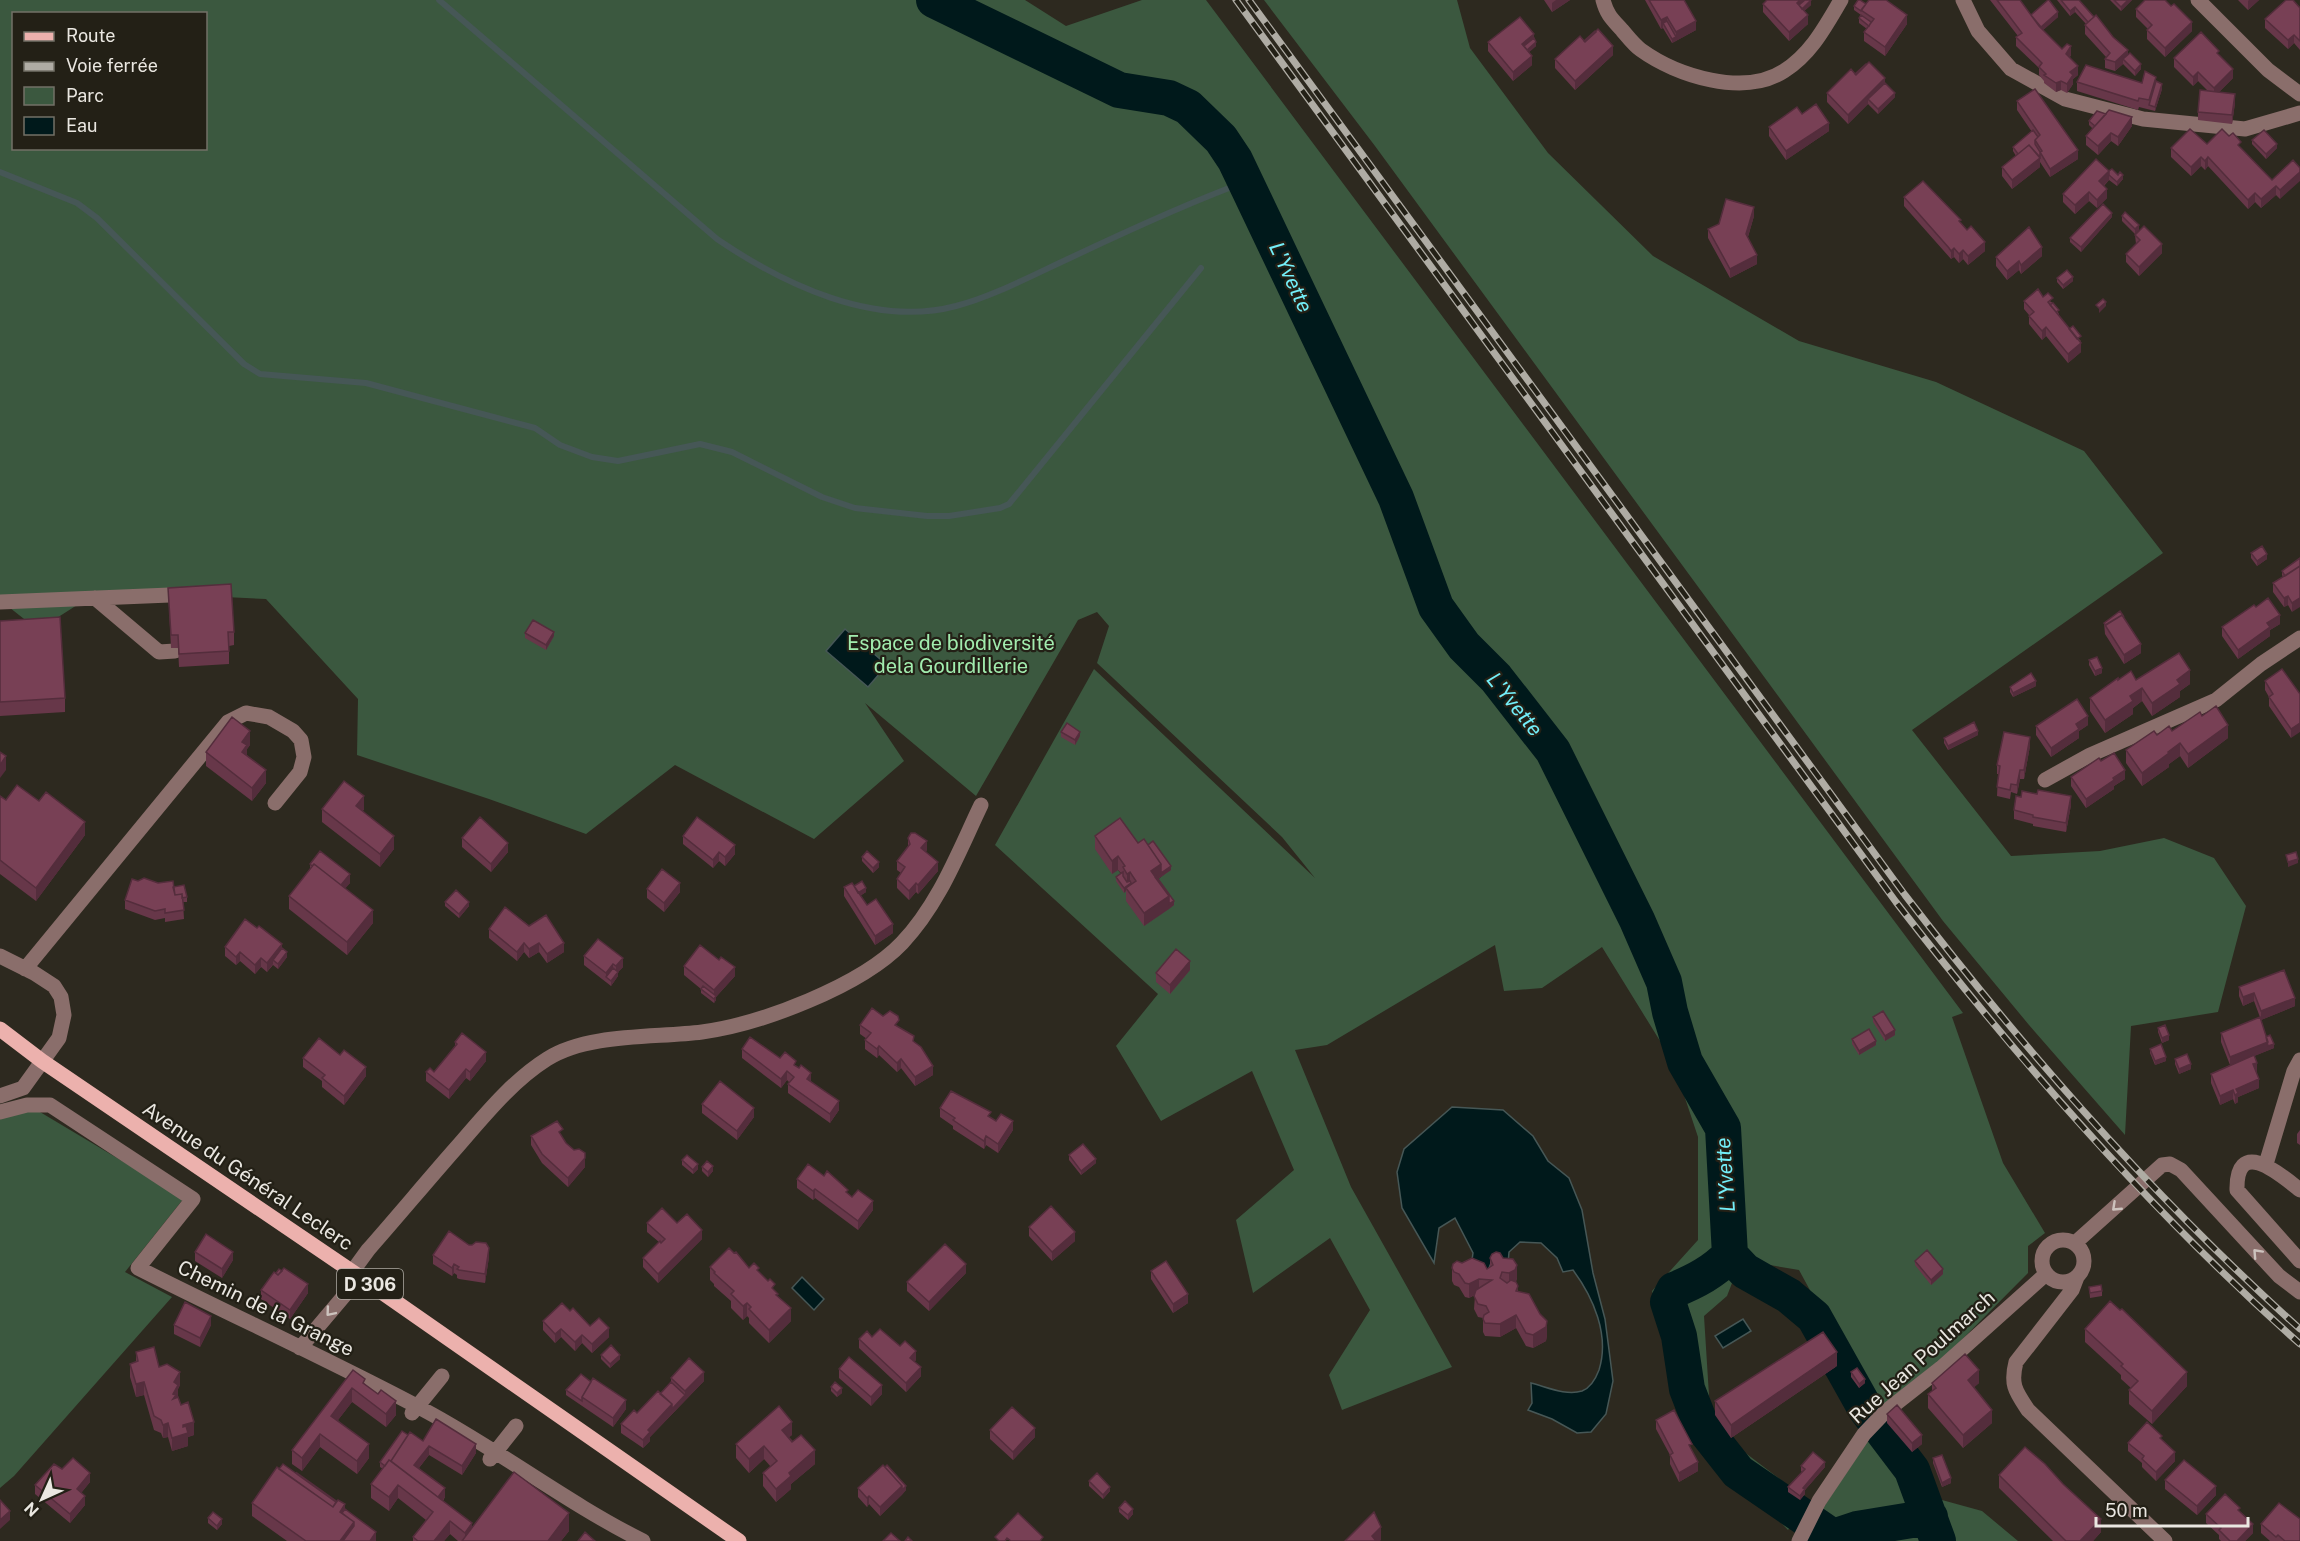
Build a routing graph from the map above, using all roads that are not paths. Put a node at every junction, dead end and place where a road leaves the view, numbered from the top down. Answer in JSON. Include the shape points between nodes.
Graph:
{"nodes":[{"id":1,"x":1603,"y":0,"type":"edge"},
{"id":2,"x":1841,"y":0,"type":"edge"},
{"id":3,"x":1963,"y":0,"type":"edge"},
{"id":4,"x":2198,"y":0,"type":"edge"},
{"id":5,"x":2300,"y":94,"type":"edge"},
{"id":6,"x":2300,"y":114,"type":"edge"},
{"id":7,"x":170,"y":595,"type":"edge"},
{"id":8,"x":95,"y":598,"type":"junction"},
{"id":9,"x":0,"y":602,"type":"edge"},
{"id":10,"x":2300,"y":638,"type":"edge"},
{"id":11,"x":175,"y":651,"type":"edge"},
{"id":12,"x":2045,"y":780,"type":"dead end"},
{"id":13,"x":275,"y":803,"type":"dead end"},
{"id":14,"x":981,"y":806,"type":"dead end"},
{"id":15,"x":0,"y":956,"type":"edge"},
{"id":16,"x":25,"y":969,"type":"junction"},
{"id":17,"x":0,"y":1029,"type":"edge"},
{"id":18,"x":2300,"y":1060,"type":"edge"},
{"id":19,"x":42,"y":1061,"type":"junction"},
{"id":20,"x":0,"y":1096,"type":"edge"},
{"id":21,"x":0,"y":1112,"type":"edge"},
{"id":22,"x":2266,"y":1164,"type":"junction"},
{"id":23,"x":2300,"y":1190,"type":"edge"},
{"id":24,"x":2075,"y":1243,"type":"junction"},
{"id":25,"x":2300,"y":1261,"type":"edge"},
{"id":26,"x":2046,"y":1274,"type":"junction"},
{"id":27,"x":356,"y":1275,"type":"junction"},
{"id":28,"x":2077,"y":1277,"type":"junction"},
{"id":29,"x":2300,"y":1292,"type":"edge"},
{"id":30,"x":300,"y":1348,"type":"junction"},
{"id":31,"x":442,"y":1376,"type":"dead end"},
{"id":32,"x":414,"y":1410,"type":"junction"},
{"id":33,"x":516,"y":1426,"type":"dead end"},
{"id":34,"x":492,"y":1456,"type":"junction"},
{"id":35,"x":1802,"y":1535,"type":"edge"},
{"id":36,"x":643,"y":1541,"type":"edge"},
{"id":37,"x":739,"y":1541,"type":"edge"},
{"id":38,"x":2165,"y":1541,"type":"edge"}],
"edges":[{"from":1,"to":2,"type":"street","via":[[1606,13],[1640,50],[1674,69],[1704,80],[1754,84],[1784,72],[1815,44]]},
{"from":3,"to":6,"type":"street","via":[[1978,31],[2011,69],[2066,99],[2143,119],[2246,129]]},
{"from":4,"to":5,"type":"street","via":[[2268,70]]},
{"from":7,"to":8,"type":"street"},
{"from":8,"to":9,"type":"street"},
{"from":8,"to":11,"type":"street","via":[[159,652]]},
{"from":10,"to":12,"type":"street","via":[[2216,700],[2090,755]]},
{"from":13,"to":16,"type":"street","via":[[300,772],[304,757],[301,740],[269,717],[246,713],[228,722]]},
{"from":14,"to":27,"type":"street","via":[[930,907],[902,943],[873,967],[837,987],[743,1023],[703,1032],[575,1045],[548,1058],[522,1077],[484,1116],[368,1250]]},
{"from":15,"to":16,"type":"street"},
{"from":16,"to":19,"type":"street","via":[[54,986],[61,997],[64,1015],[59,1038]]},
{"from":17,"to":19,"type":"main road","name":"Avenue du Général Leclerc","number":"D 306"},
{"from":18,"to":22,"type":"street"},
{"from":19,"to":20,"type":"street","via":[[23,1088]]},
{"from":19,"to":27,"type":"main road","name":"Avenue du Général Leclerc","number":"D 306"},
{"from":21,"to":30,"type":"street","name":"Chemin de la Grange","via":[[27,1105],[50,1105],[193,1198],[138,1268]]},
{"from":22,"to":23,"type":"street"},
{"from":22,"to":25,"type":"street","via":[[2244,1165],[2238,1174],[2237,1190]]},
{"from":24,"to":26,"type":"street","via":[[2062,1239],[2045,1249],[2042,1261]]},
{"from":24,"to":28,"type":"street","via":[[2085,1259]]},
{"from":29,"to":24,"type":"street","one_way":true,"via":[[2279,1276],[2181,1170],[2170,1164],[2162,1165]]},
{"from":26,"to":28,"type":"street","via":[[2058,1281]]},
{"from":26,"to":35,"type":"street","name":"Rue Jean Poulmarch","via":[[1864,1434],[1819,1501]]},
{"from":27,"to":30,"type":"street","one_way":true},
{"from":27,"to":37,"type":"main road","name":"Avenue du Général Leclerc","number":"D 306"},
{"from":28,"to":38,"type":"street","via":[[2072,1290],[2016,1362],[2012,1376],[2015,1390],[2028,1410]]},
{"from":30,"to":32,"type":"street","name":"Chemin de la Grange"},
{"from":31,"to":32,"type":"street"},
{"from":32,"to":34,"type":"street","name":"Chemin de la Grange"},
{"from":33,"to":34,"type":"street"},
{"from":34,"to":36,"type":"street","name":"Chemin de la Grange"}]}
